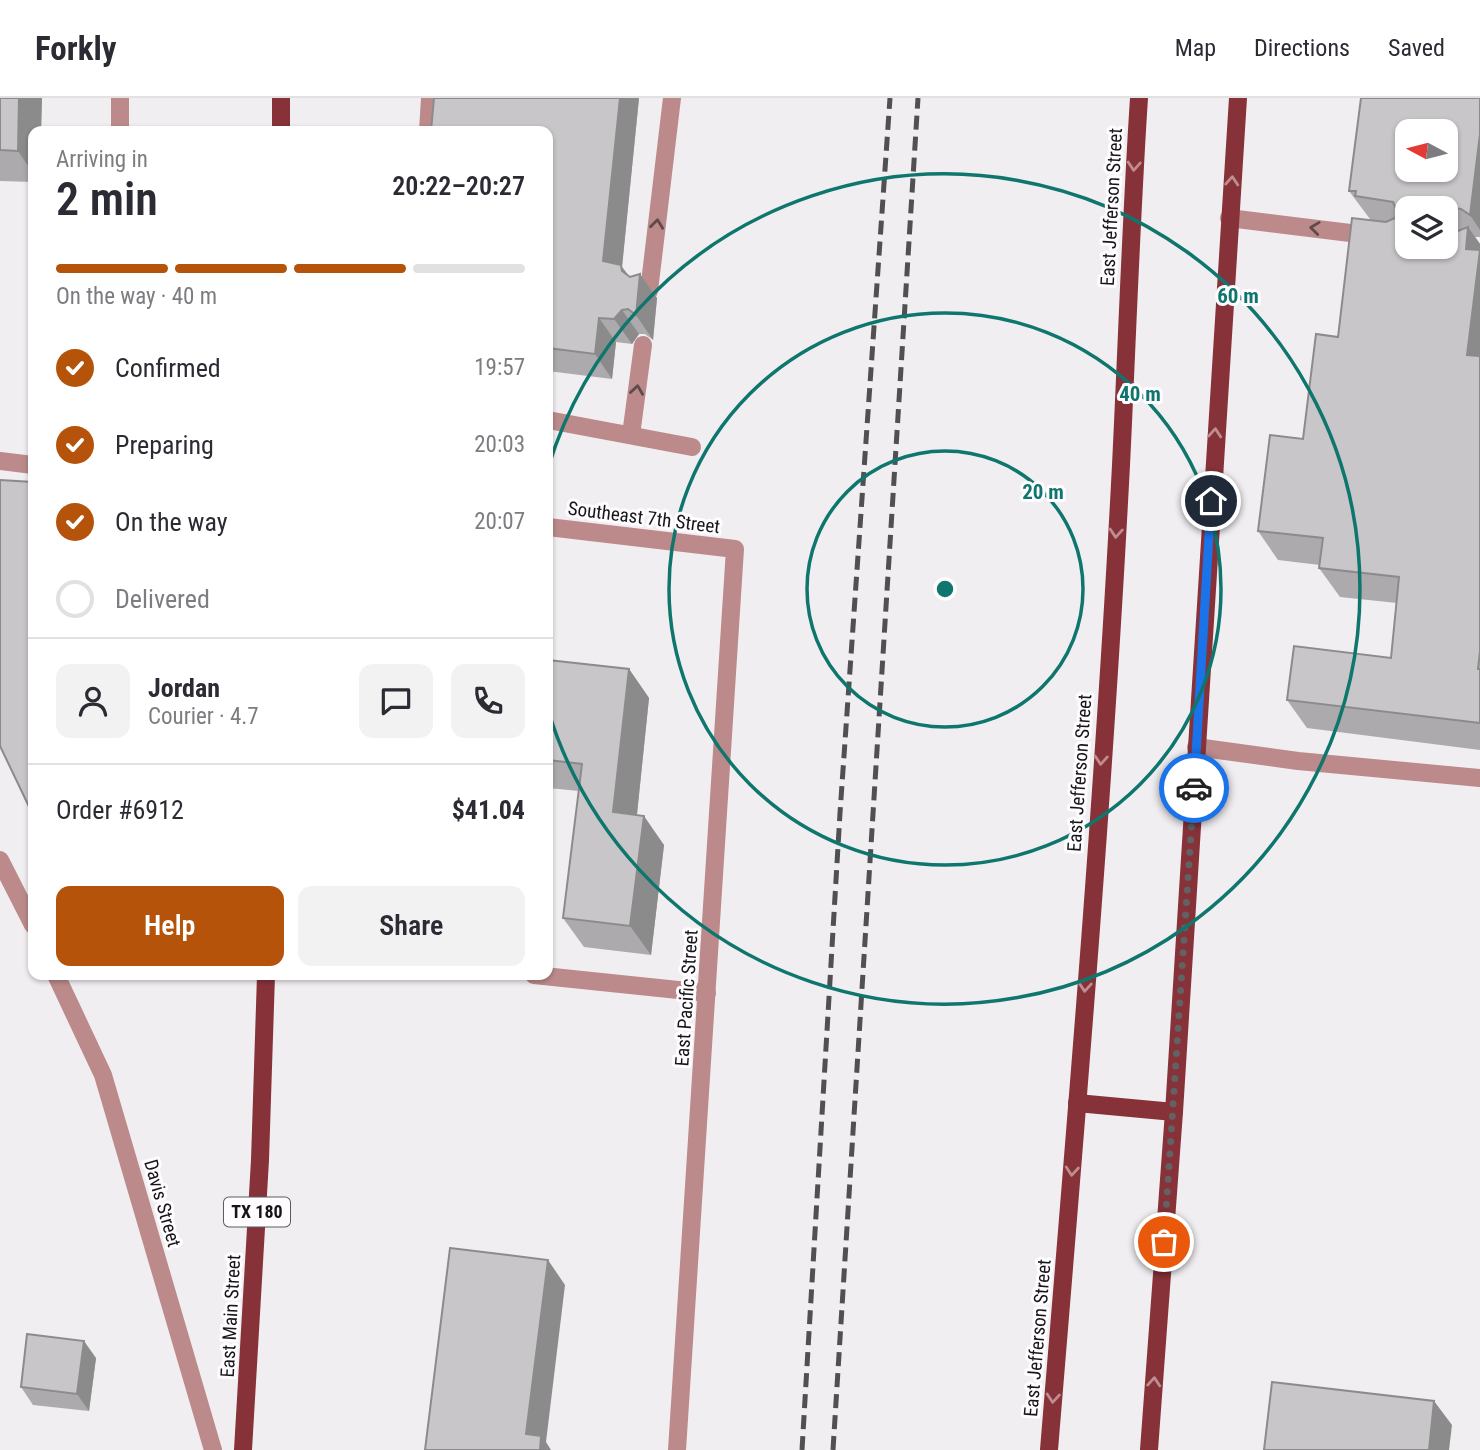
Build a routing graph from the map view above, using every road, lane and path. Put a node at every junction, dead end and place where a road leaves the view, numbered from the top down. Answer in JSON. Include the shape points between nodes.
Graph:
{"nodes":[{"id":1,"x":120,"y":98,"type":"edge"},
{"id":2,"x":281,"y":98,"type":"edge"},
{"id":3,"x":430,"y":98,"type":"edge"},
{"id":4,"x":671,"y":98,"type":"edge"},
{"id":5,"x":1139,"y":98,"type":"edge"},
{"id":6,"x":1238,"y":98,"type":"edge"},
{"id":7,"x":120,"y":126,"type":"edge"},
{"id":8,"x":281,"y":126,"type":"edge"},
{"id":9,"x":428,"y":126,"type":"edge"},
{"id":10,"x":1229,"y":218,"type":"junction"},
{"id":11,"x":1395,"y":239,"type":"edge"},
{"id":12,"x":649,"y":291,"type":"dead end"},
{"id":13,"x":643,"y":345,"type":"dead end"},
{"id":14,"x":553,"y":421,"type":"edge"},
{"id":15,"x":631,"y":435,"type":"junction"},
{"id":16,"x":692,"y":447,"type":"dead end"},
{"id":17,"x":0,"y":461,"type":"edge"},
{"id":18,"x":28,"y":464,"type":"edge"},
{"id":19,"x":553,"y":528,"type":"edge"},
{"id":20,"x":735,"y":549,"type":"joint"},
{"id":21,"x":1196,"y":747,"type":"junction"},
{"id":22,"x":1480,"y":778,"type":"edge"},
{"id":23,"x":0,"y":860,"type":"edge"},
{"id":24,"x":28,"y":912,"type":"edge"},
{"id":25,"x":553,"y":977,"type":"edge"},
{"id":26,"x":58,"y":980,"type":"edge"},
{"id":27,"x":266,"y":980,"type":"edge"},
{"id":28,"x":707,"y":993,"type":"junction"},
{"id":29,"x":1077,"y":1103,"type":"junction"},
{"id":30,"x":1174,"y":1112,"type":"junction"},
{"id":31,"x":213,"y":1450,"type":"edge"},
{"id":32,"x":243,"y":1450,"type":"edge"},
{"id":33,"x":677,"y":1450,"type":"edge"},
{"id":34,"x":1049,"y":1450,"type":"edge"},
{"id":35,"x":1149,"y":1450,"type":"edge"}],
"edges":[{"from":1,"to":7,"type":"street"},
{"from":2,"to":8,"type":"main road"},
{"from":3,"to":9,"type":"street"},
{"from":12,"to":4,"type":"street","one_way":true},
{"from":5,"to":29,"type":"main road","name":"East Jefferson Street","one_way":true,"via":[[1121,465]]},
{"from":10,"to":6,"type":"main road","one_way":true},
{"from":11,"to":10,"type":"street","one_way":true},
{"from":21,"to":10,"type":"main road","one_way":true},
{"from":15,"to":13,"type":"street","one_way":true},
{"from":14,"to":15,"type":"street"},
{"from":15,"to":16,"type":"street"},
{"from":17,"to":18,"type":"street"},
{"from":19,"to":20,"type":"street","name":"Southeast 7th Street"},
{"from":20,"to":28,"type":"street","name":"East Pacific Street"},
{"from":21,"to":22,"type":"street"},
{"from":21,"to":30,"type":"main road"},
{"from":23,"to":24,"type":"street"},
{"from":25,"to":28,"type":"street"},
{"from":26,"to":31,"type":"street","name":"Davis Street","via":[[103,1075]]},
{"from":27,"to":32,"type":"main road","name":"East Main Street","number":"TX 180"},
{"from":28,"to":33,"type":"street","name":"East Pacific Street"},
{"from":29,"to":30,"type":"main road"},
{"from":29,"to":34,"type":"main road","name":"East Jefferson Street","one_way":true},
{"from":35,"to":30,"type":"main road","one_way":true}]}
